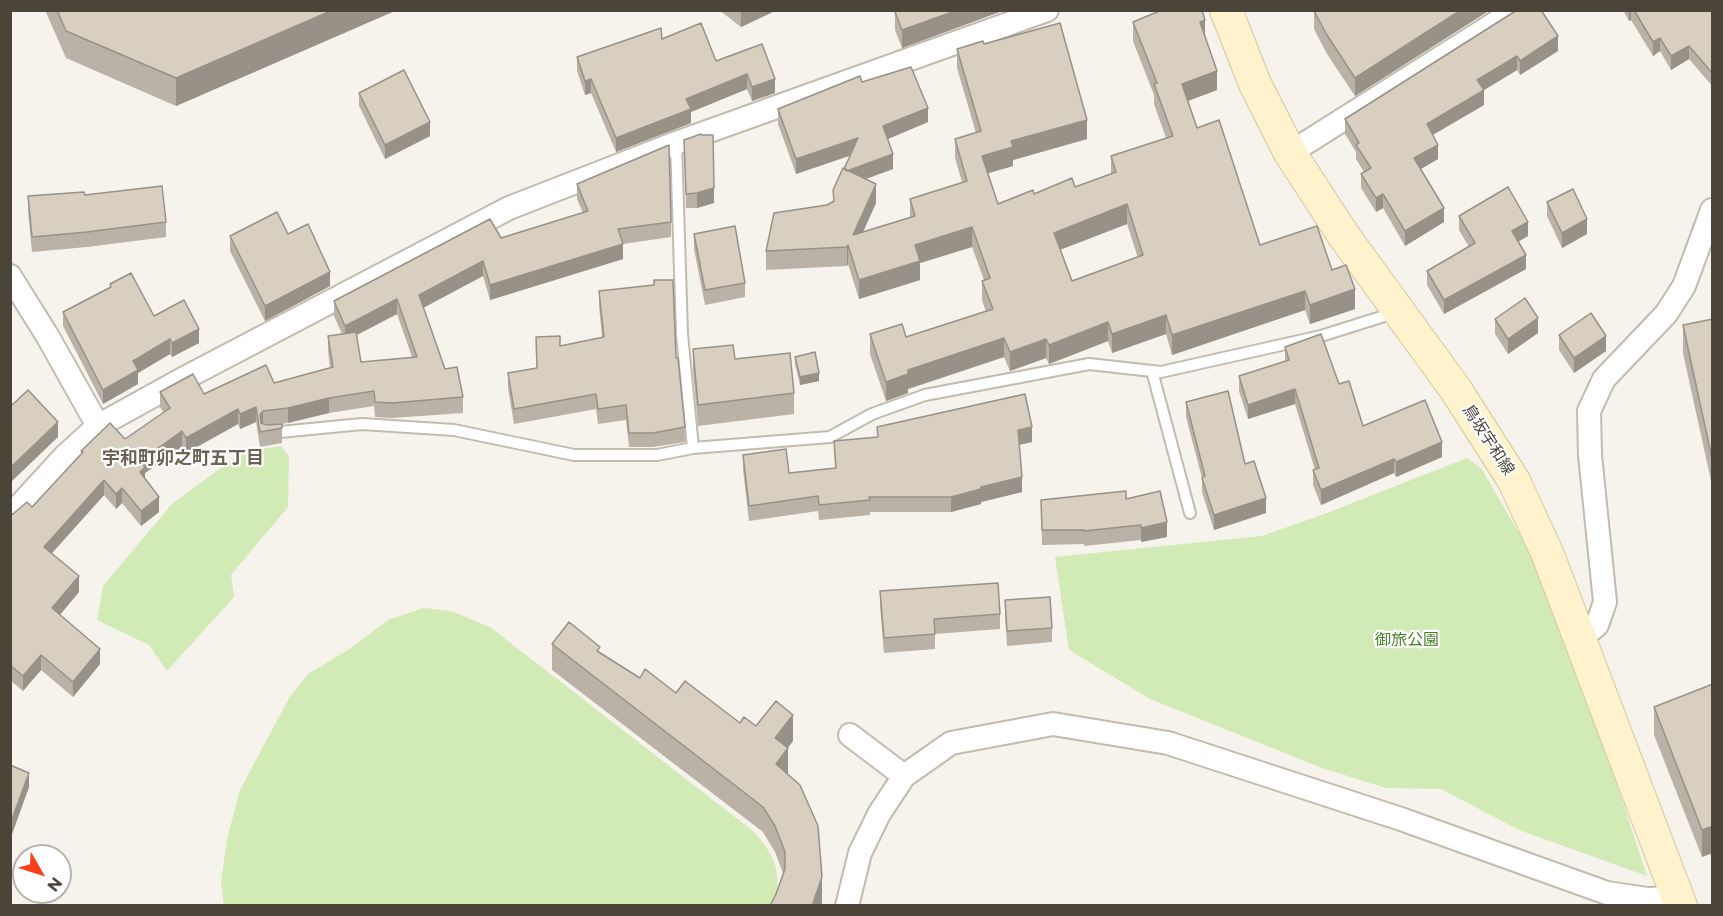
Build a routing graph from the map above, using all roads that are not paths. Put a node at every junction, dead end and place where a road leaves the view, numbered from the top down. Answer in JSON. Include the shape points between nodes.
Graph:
{"nodes":[{"id":1,"x":1047,"y":10,"type":"edge"},
{"id":2,"x":1226,"y":10,"type":"edge"},
{"id":3,"x":1516,"y":10,"type":"edge"},
{"id":4,"x":676,"y":143,"type":"junction"},
{"id":5,"x":1290,"y":153,"type":"junction"},
{"id":6,"x":1713,"y":210,"type":"edge"},
{"id":7,"x":10,"y":276,"type":"edge"},
{"id":8,"x":1399,"y":311,"type":"junction"},
{"id":9,"x":1152,"y":371,"type":"junction"},
{"id":10,"x":98,"y":426,"type":"junction"},
{"id":11,"x":267,"y":433,"type":"edge"},
{"id":12,"x":693,"y":448,"type":"junction"},
{"id":13,"x":1190,"y":513,"type":"dead end"},
{"id":14,"x":10,"y":516,"type":"edge"},
{"id":15,"x":1580,"y":639,"type":"junction"},
{"id":16,"x":850,"y":735,"type":"dead end"},
{"id":17,"x":904,"y":776,"type":"junction"},
{"id":18,"x":1680,"y":902,"type":"edge"},
{"id":19,"x":847,"y":906,"type":"edge"}],
"edges":[{"from":1,"to":4,"type":"street"},
{"from":2,"to":5,"type":"main road","name":"鳥坂宇和線","via":[[1255,84]]},
{"from":3,"to":5,"type":"street"},
{"from":4,"to":10,"type":"street","via":[[509,208]]},
{"from":4,"to":12,"type":"lane","via":[[682,334]]},
{"from":5,"to":8,"type":"main road","name":"鳥坂宇和線"},
{"from":6,"to":15,"type":"street","via":[[1684,286],[1666,314],[1604,379],[1589,411],[1605,602],[1597,625]]},
{"from":7,"to":10,"type":"street"},
{"from":8,"to":9,"type":"lane","via":[[1321,336]]},
{"from":8,"to":15,"type":"main road","name":"鳥坂宇和線","via":[[1514,481]]},
{"from":9,"to":12,"type":"lane","via":[[1089,364],[926,395],[872,414],[830,437]]},
{"from":9,"to":13,"type":"lane"},
{"from":10,"to":14,"type":"street"},
{"from":11,"to":12,"type":"lane","via":[[362,424],[454,430],[574,456],[657,455]]},
{"from":15,"to":18,"type":"main road","name":"鳥坂宇和線"},
{"from":16,"to":17,"type":"street"},
{"from":17,"to":18,"type":"street","via":[[951,743],[1053,724],[1168,744],[1401,819],[1607,893]]},
{"from":17,"to":19,"type":"street","via":[[860,853]]}]}
